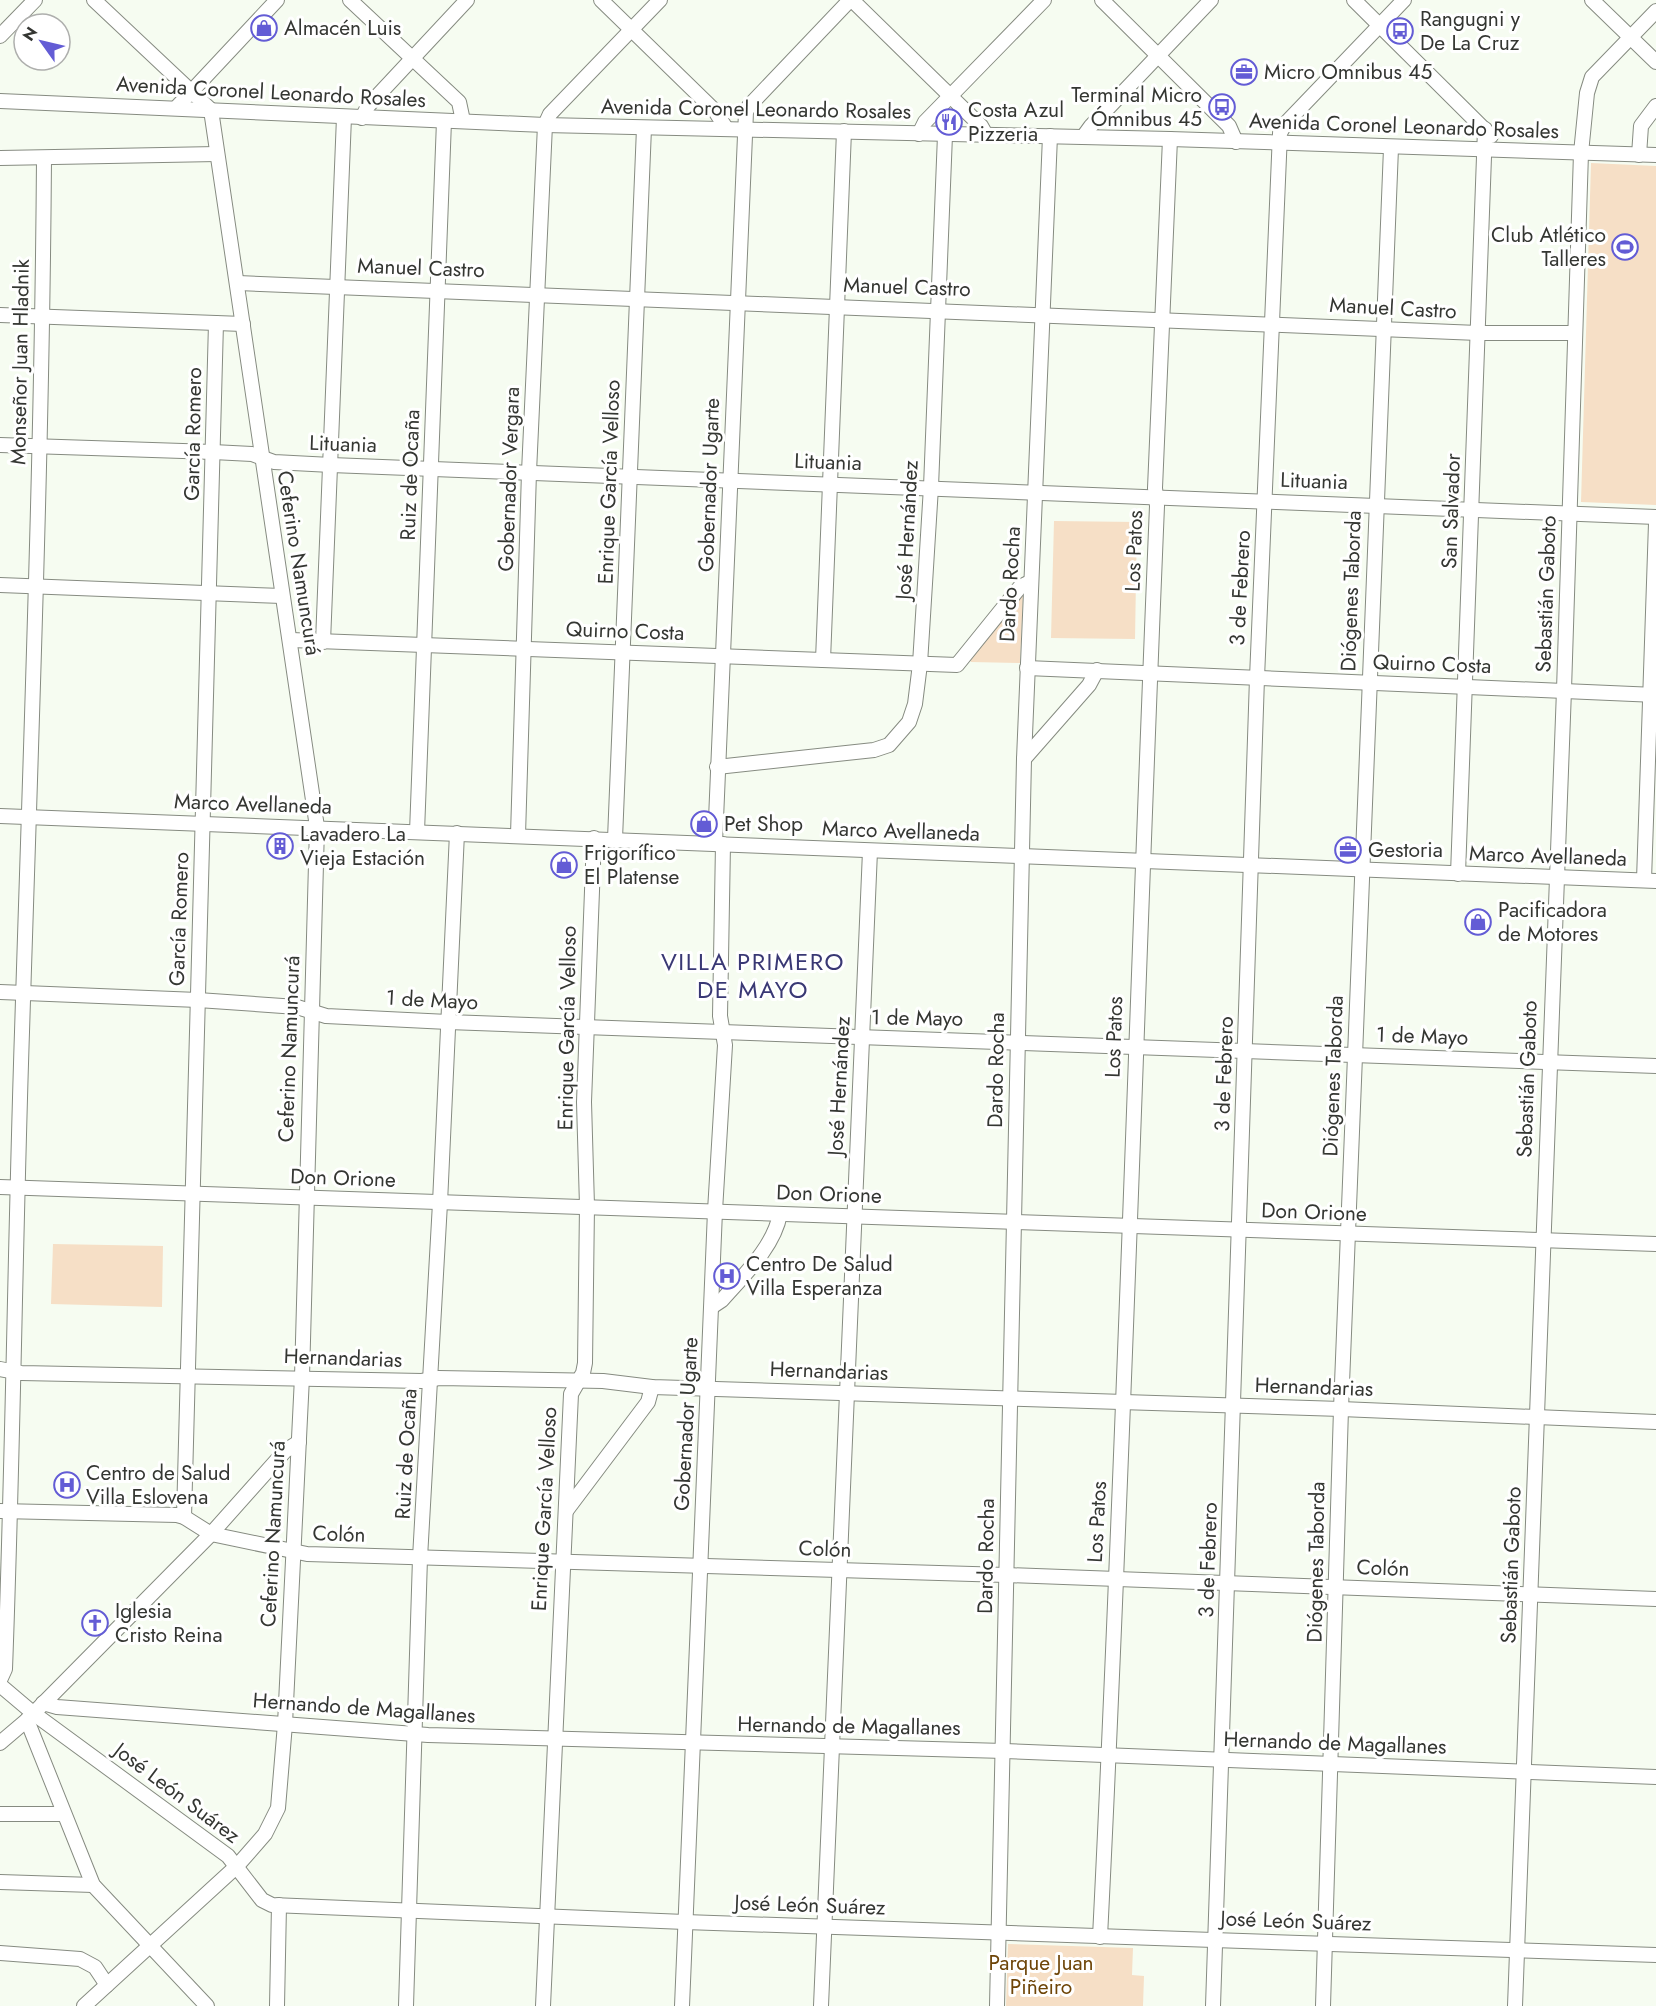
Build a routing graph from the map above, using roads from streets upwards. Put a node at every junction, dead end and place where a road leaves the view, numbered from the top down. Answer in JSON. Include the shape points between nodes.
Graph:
{"nodes":[{"id":1,"x":35,"y":0,"type":"edge"},
{"id":2,"x":94,"y":0,"type":"edge"},
{"id":3,"x":277,"y":0,"type":"edge"},
{"id":4,"x":350,"y":0,"type":"edge"},
{"id":5,"x":467,"y":0,"type":"edge"},
{"id":6,"x":601,"y":0,"type":"edge"},
{"id":7,"x":660,"y":0,"type":"edge"},
{"id":8,"x":851,"y":0,"type":"edge"},
{"id":9,"x":1044,"y":0,"type":"edge"},
{"id":10,"x":1102,"y":0,"type":"edge"},
{"id":11,"x":1211,"y":0,"type":"edge"},
{"id":12,"x":1354,"y":0,"type":"edge"},
{"id":13,"x":1404,"y":0,"type":"edge"},
{"id":14,"x":1593,"y":0,"type":"edge"},
{"id":15,"x":1656,"y":11,"type":"edge"},
{"id":16,"x":1380,"y":25,"type":"junction"},
{"id":17,"x":632,"y":30,"type":"junction"},
{"id":18,"x":0,"y":36,"type":"edge"},
{"id":19,"x":1630,"y":37,"type":"junction"},
{"id":20,"x":1158,"y":56,"type":"junction"},
{"id":21,"x":411,"y":60,"type":"junction"},
{"id":22,"x":1656,"y":62,"type":"edge"},
{"id":23,"x":191,"y":90,"type":"junction"},
{"id":24,"x":952,"y":96,"type":"junction"},
{"id":25,"x":0,"y":100,"type":"edge"},
{"id":26,"x":1656,"y":106,"type":"edge"},
{"id":27,"x":176,"y":108,"type":"junction"},
{"id":28,"x":211,"y":110,"type":"junction"},
{"id":29,"x":344,"y":117,"type":"junction"},
{"id":30,"x":362,"y":118,"type":"junction"},
{"id":31,"x":444,"y":121,"type":"junction"},
{"id":32,"x":463,"y":121,"type":"junction"},
{"id":33,"x":545,"y":125,"type":"junction"},
{"id":34,"x":644,"y":128,"type":"junction"},
{"id":35,"x":726,"y":128,"type":"junction"},
{"id":36,"x":744,"y":128,"type":"junction"},
{"id":37,"x":1485,"y":129,"type":"junction"},
{"id":38,"x":844,"y":131,"type":"junction"},
{"id":39,"x":919,"y":134,"type":"junction"},
{"id":40,"x":945,"y":135,"type":"junction"},
{"id":41,"x":986,"y":135,"type":"junction"},
{"id":42,"x":1050,"y":136,"type":"junction"},
{"id":43,"x":1083,"y":137,"type":"junction"},
{"id":44,"x":1170,"y":139,"type":"junction"},
{"id":45,"x":1236,"y":142,"type":"junction"},
{"id":46,"x":1281,"y":143,"type":"junction"},
{"id":47,"x":1391,"y":148,"type":"junction"},
{"id":48,"x":1485,"y":150,"type":"junction"},
{"id":49,"x":1507,"y":151,"type":"junction"},
{"id":50,"x":1581,"y":153,"type":"junction"},
{"id":51,"x":217,"y":154,"type":"junction"},
{"id":52,"x":1639,"y":155,"type":"junction"},
{"id":53,"x":1656,"y":155,"type":"edge"},
{"id":54,"x":0,"y":158,"type":"edge"},
{"id":55,"x":44,"y":159,"type":"junction"},
{"id":56,"x":238,"y":283,"type":"junction"},
{"id":57,"x":337,"y":287,"type":"junction"},
{"id":58,"x":439,"y":289,"type":"junction"},
{"id":59,"x":538,"y":293,"type":"junction"},
{"id":60,"x":638,"y":297,"type":"junction"},
{"id":61,"x":737,"y":301,"type":"junction"},
{"id":62,"x":837,"y":305,"type":"junction"},
{"id":63,"x":937,"y":309,"type":"junction"},
{"id":64,"x":1043,"y":313,"type":"junction"},
{"id":65,"x":0,"y":315,"type":"edge"},
{"id":66,"x":43,"y":317,"type":"junction"},
{"id":67,"x":1164,"y":318,"type":"junction"},
{"id":68,"x":1273,"y":322,"type":"junction"},
{"id":69,"x":216,"y":323,"type":"junction"},
{"id":70,"x":243,"y":324,"type":"junction"},
{"id":71,"x":1383,"y":328,"type":"junction"},
{"id":72,"x":1478,"y":333,"type":"junction"},
{"id":73,"x":1574,"y":333,"type":"junction"},
{"id":74,"x":0,"y":445,"type":"edge"},
{"id":75,"x":40,"y":446,"type":"junction"},
{"id":76,"x":213,"y":452,"type":"junction"},
{"id":77,"x":261,"y":458,"type":"junction"},
{"id":78,"x":331,"y":465,"type":"junction"},
{"id":79,"x":430,"y":468,"type":"junction"},
{"id":80,"x":530,"y":472,"type":"junction"},
{"id":81,"x":630,"y":476,"type":"junction"},
{"id":82,"x":729,"y":479,"type":"junction"},
{"id":83,"x":830,"y":483,"type":"junction"},
{"id":84,"x":931,"y":487,"type":"junction"},
{"id":85,"x":1036,"y":492,"type":"junction"},
{"id":86,"x":1156,"y":496,"type":"junction"},
{"id":87,"x":1266,"y":501,"type":"junction"},
{"id":88,"x":1375,"y":504,"type":"junction"},
{"id":89,"x":1472,"y":510,"type":"junction"},
{"id":90,"x":1569,"y":513,"type":"junction"},
{"id":91,"x":1656,"y":517,"type":"edge"},
{"id":92,"x":1656,"y":523,"type":"edge"},
{"id":93,"x":1030,"y":582,"type":"junction"},
{"id":94,"x":0,"y":585,"type":"edge"},
{"id":95,"x":35,"y":586,"type":"junction"},
{"id":96,"x":210,"y":592,"type":"junction"},
{"id":97,"x":282,"y":596,"type":"junction"},
{"id":98,"x":291,"y":640,"type":"junction"},
{"id":99,"x":323,"y":642,"type":"junction"},
{"id":100,"x":424,"y":645,"type":"junction"},
{"id":101,"x":523,"y":649,"type":"junction"},
{"id":102,"x":624,"y":652,"type":"junction"},
{"id":103,"x":724,"y":656,"type":"junction"},
{"id":104,"x":823,"y":660,"type":"junction"},
{"id":105,"x":920,"y":664,"type":"junction"},
{"id":106,"x":1027,"y":668,"type":"junction"},
{"id":107,"x":1096,"y":670,"type":"junction"},
{"id":108,"x":1150,"y":673,"type":"junction"},
{"id":109,"x":1257,"y":678,"type":"junction"},
{"id":110,"x":1368,"y":683,"type":"junction"},
{"id":111,"x":1465,"y":685,"type":"junction"},
{"id":112,"x":1564,"y":690,"type":"junction"},
{"id":113,"x":1652,"y":695,"type":"edge"},
{"id":114,"x":1024,"y":759,"type":"junction"},
{"id":115,"x":717,"y":767,"type":"junction"},
{"id":116,"x":0,"y":816,"type":"edge"},
{"id":117,"x":30,"y":818,"type":"junction"},
{"id":118,"x":203,"y":823,"type":"junction"},
{"id":119,"x":317,"y":827,"type":"junction"},
{"id":120,"x":417,"y":832,"type":"junction"},
{"id":121,"x":457,"y":833,"type":"junction"},
{"id":122,"x":518,"y":835,"type":"junction"},
{"id":123,"x":594,"y":838,"type":"junction"},
{"id":124,"x":615,"y":839,"type":"junction"},
{"id":125,"x":719,"y":844,"type":"junction"},
{"id":126,"x":870,"y":851,"type":"junction"},
{"id":127,"x":1022,"y":857,"type":"junction"},
{"id":128,"x":1142,"y":861,"type":"junction"},
{"id":129,"x":1251,"y":866,"type":"junction"},
{"id":130,"x":1361,"y":869,"type":"junction"},
{"id":131,"x":1458,"y":874,"type":"junction"},
{"id":132,"x":1556,"y":878,"type":"junction"},
{"id":133,"x":1650,"y":880,"type":"edge"},
{"id":134,"x":0,"y":992,"type":"edge"},
{"id":135,"x":23,"y":993,"type":"junction"},
{"id":136,"x":198,"y":1000,"type":"junction"},
{"id":137,"x":312,"y":1012,"type":"junction"},
{"id":138,"x":448,"y":1022,"type":"junction"},
{"id":139,"x":586,"y":1027,"type":"junction"},
{"id":140,"x":724,"y":1033,"type":"junction"},
{"id":141,"x":863,"y":1038,"type":"junction"},
{"id":142,"x":1018,"y":1042,"type":"junction"},
{"id":143,"x":1135,"y":1047,"type":"junction"},
{"id":144,"x":1246,"y":1051,"type":"junction"},
{"id":145,"x":1355,"y":1054,"type":"junction"},
{"id":146,"x":1549,"y":1062,"type":"junction"},
{"id":147,"x":1656,"y":1066,"type":"edge"},
{"id":148,"x":0,"y":1187,"type":"edge"},
{"id":149,"x":17,"y":1188,"type":"junction"},
{"id":150,"x":192,"y":1194,"type":"junction"},
{"id":151,"x":306,"y":1197,"type":"junction"},
{"id":152,"x":440,"y":1203,"type":"junction"},
{"id":153,"x":587,"y":1206,"type":"junction"},
{"id":154,"x":715,"y":1211,"type":"junction"},
{"id":155,"x":780,"y":1214,"type":"junction"},
{"id":156,"x":854,"y":1217,"type":"junction"},
{"id":157,"x":1015,"y":1220,"type":"junction"},
{"id":158,"x":1129,"y":1225,"type":"junction"},
{"id":159,"x":1240,"y":1230,"type":"junction"},
{"id":160,"x":1349,"y":1234,"type":"junction"},
{"id":161,"x":1543,"y":1239,"type":"junction"},
{"id":162,"x":1656,"y":1244,"type":"edge"},
{"id":163,"x":712,"y":1306,"type":"junction"},
{"id":164,"x":0,"y":1369,"type":"edge"},
{"id":165,"x":15,"y":1372,"type":"junction"},
{"id":166,"x":186,"y":1377,"type":"junction"},
{"id":167,"x":302,"y":1377,"type":"junction"},
{"id":168,"x":431,"y":1379,"type":"junction"},
{"id":169,"x":578,"y":1381,"type":"junction"},
{"id":170,"x":652,"y":1387,"type":"junction"},
{"id":171,"x":709,"y":1387,"type":"junction"},
{"id":172,"x":847,"y":1394,"type":"junction"},
{"id":173,"x":1012,"y":1398,"type":"junction"},
{"id":174,"x":1124,"y":1403,"type":"junction"},
{"id":175,"x":1234,"y":1406,"type":"junction"},
{"id":176,"x":1341,"y":1409,"type":"junction"},
{"id":177,"x":1537,"y":1417,"type":"junction"},
{"id":178,"x":1656,"y":1422,"type":"edge"},
{"id":179,"x":299,"y":1442,"type":"junction"},
{"id":180,"x":5,"y":1511,"type":"edge"},
{"id":181,"x":566,"y":1511,"type":"junction"},
{"id":182,"x":184,"y":1516,"type":"junction"},
{"id":183,"x":211,"y":1534,"type":"junction"},
{"id":184,"x":292,"y":1553,"type":"junction"},
{"id":185,"x":420,"y":1558,"type":"junction"},
{"id":186,"x":562,"y":1561,"type":"junction"},
{"id":187,"x":700,"y":1565,"type":"junction"},
{"id":188,"x":840,"y":1571,"type":"junction"},
{"id":189,"x":1006,"y":1575,"type":"junction"},
{"id":190,"x":1116,"y":1579,"type":"junction"},
{"id":191,"x":1228,"y":1583,"type":"junction"},
{"id":192,"x":1337,"y":1587,"type":"junction"},
{"id":193,"x":1530,"y":1594,"type":"junction"},
{"id":194,"x":1656,"y":1599,"type":"edge"},
{"id":195,"x":0,"y":1680,"type":"edge"},
{"id":196,"x":0,"y":1685,"type":"edge"},
{"id":197,"x":43,"y":1703,"type":"junction"},
{"id":198,"x":30,"y":1717,"type":"junction"},
{"id":199,"x":285,"y":1724,"type":"junction"},
{"id":200,"x":416,"y":1734,"type":"junction"},
{"id":201,"x":555,"y":1739,"type":"junction"},
{"id":202,"x":0,"y":1743,"type":"edge"},
{"id":203,"x":694,"y":1744,"type":"junction"},
{"id":204,"x":832,"y":1746,"type":"junction"},
{"id":205,"x":1004,"y":1751,"type":"junction"},
{"id":206,"x":1109,"y":1755,"type":"junction"},
{"id":207,"x":1221,"y":1759,"type":"junction"},
{"id":208,"x":1331,"y":1764,"type":"junction"},
{"id":209,"x":1524,"y":1772,"type":"junction"},
{"id":210,"x":1656,"y":1777,"type":"edge"},
{"id":211,"x":0,"y":1814,"type":"edge"},
{"id":212,"x":63,"y":1814,"type":"junction"},
{"id":213,"x":237,"y":1866,"type":"junction"},
{"id":214,"x":0,"y":1882,"type":"edge"},
{"id":215,"x":93,"y":1885,"type":"junction"},
{"id":216,"x":279,"y":1905,"type":"junction"},
{"id":217,"x":410,"y":1910,"type":"junction"},
{"id":218,"x":549,"y":1916,"type":"junction"},
{"id":219,"x":685,"y":1922,"type":"junction"},
{"id":220,"x":824,"y":1926,"type":"junction"},
{"id":221,"x":999,"y":1932,"type":"junction"},
{"id":222,"x":1100,"y":1937,"type":"junction"},
{"id":223,"x":1214,"y":1939,"type":"junction"},
{"id":224,"x":1324,"y":1943,"type":"junction"},
{"id":225,"x":151,"y":1945,"type":"junction"},
{"id":226,"x":1517,"y":1949,"type":"junction"},
{"id":227,"x":0,"y":1953,"type":"edge"},
{"id":228,"x":1656,"y":1955,"type":"edge"},
{"id":229,"x":107,"y":1985,"type":"junction"},
{"id":230,"x":84,"y":2006,"type":"edge"},
{"id":231,"x":207,"y":2006,"type":"edge"},
{"id":232,"x":277,"y":2006,"type":"edge"},
{"id":233,"x":406,"y":2006,"type":"edge"},
{"id":234,"x":543,"y":2006,"type":"edge"},
{"id":235,"x":682,"y":2006,"type":"edge"},
{"id":236,"x":821,"y":2006,"type":"edge"},
{"id":237,"x":998,"y":2006,"type":"edge"},
{"id":238,"x":1213,"y":2006,"type":"edge"},
{"id":239,"x":1323,"y":2006,"type":"edge"},
{"id":240,"x":1515,"y":2006,"type":"edge"}],
"edges":[{"from":1,"to":18,"type":"street"},
{"from":2,"to":23,"type":"street"},
{"from":3,"to":23,"type":"street"},
{"from":4,"to":21,"type":"street"},
{"from":5,"to":21,"type":"street"},
{"from":6,"to":17,"type":"street"},
{"from":7,"to":17,"type":"street"},
{"from":8,"to":24,"type":"street"},
{"from":8,"to":36,"type":"street","name":"Gobernador Ugarte","via":[[749,106]]},
{"from":9,"to":24,"type":"street"},
{"from":10,"to":20,"type":"street"},
{"from":11,"to":20,"type":"street"},
{"from":12,"to":16,"type":"street"},
{"from":13,"to":16,"type":"street","name":"3 de Febrero"},
{"from":14,"to":19,"type":"street"},
{"from":15,"to":19,"type":"street","name":"Sebastián Gaboto"},
{"from":16,"to":37,"type":"street"},
{"from":16,"to":46,"type":"street","name":"3 de Febrero","via":[[1285,124],[1280,133]]},
{"from":17,"to":33,"type":"street","via":[[550,114]]},
{"from":17,"to":35,"type":"street","via":[[715,111]]},
{"from":19,"to":22,"type":"street"},
{"from":19,"to":50,"type":"street","name":"Sebastián Gaboto","via":[[1589,83]]},
{"from":20,"to":43,"type":"street"},
{"from":20,"to":45,"type":"street","via":[[1229,126]]},
{"from":21,"to":30,"type":"street","via":[[368,106]]},
{"from":21,"to":32,"type":"street","via":[[459,102]]},
{"from":23,"to":27,"type":"street"},
{"from":23,"to":28,"type":"street"},
{"from":24,"to":39,"type":"street"},
{"from":24,"to":41,"type":"street"},
{"from":25,"to":27,"type":"street","name":"Avenida Coronel Leonardo Rosales"},
{"from":26,"to":52,"type":"street","via":[[1641,126]]},
{"from":27,"to":28,"type":"street","name":"Avenida Coronel Leonardo Rosales"},
{"from":28,"to":29,"type":"street","name":"Avenida Coronel Leonardo Rosales"},
{"from":28,"to":51,"type":"street","name":"Ceferino Namuncurá"},
{"from":29,"to":30,"type":"street","name":"Avenida Coronel Leonardo Rosales"},
{"from":29,"to":57,"type":"street"},
{"from":30,"to":31,"type":"street","name":"Avenida Coronel Leonardo Rosales"},
{"from":31,"to":32,"type":"street","name":"Avenida Coronel Leonardo Rosales"},
{"from":31,"to":58,"type":"street","name":"Ruiz de Ocaña"},
{"from":32,"to":33,"type":"street","name":"Avenida Coronel Leonardo Rosales"},
{"from":33,"to":34,"type":"street","name":"Avenida Coronel Leonardo Rosales"},
{"from":33,"to":59,"type":"street","name":"Gobernador Vergara"},
{"from":34,"to":35,"type":"street","name":"Avenida Coronel Leonardo Rosales"},
{"from":34,"to":60,"type":"street","name":"Enrique García Velloso"},
{"from":35,"to":36,"type":"street","name":"Avenida Coronel Leonardo Rosales"},
{"from":36,"to":38,"type":"street","name":"Avenida Coronel Leonardo Rosales"},
{"from":36,"to":61,"type":"street","name":"Gobernador Ugarte"},
{"from":37,"to":48,"type":"street","name":"San Salvador"},
{"from":37,"to":49,"type":"street"},
{"from":38,"to":39,"type":"street","name":"Avenida Coronel Leonardo Rosales"},
{"from":38,"to":62,"type":"street"},
{"from":39,"to":40,"type":"street","name":"Avenida Coronel Leonardo Rosales"},
{"from":40,"to":41,"type":"street","name":"Avenida Coronel Leonardo Rosales"},
{"from":40,"to":63,"type":"street","name":"José Hernández"},
{"from":41,"to":42,"type":"street","name":"Avenida Coronel Leonardo Rosales"},
{"from":42,"to":43,"type":"street","name":"Avenida Coronel Leonardo Rosales"},
{"from":42,"to":64,"type":"street","name":"Dardo Rocha"},
{"from":43,"to":44,"type":"street","name":"Avenida Coronel Leonardo Rosales"},
{"from":44,"to":45,"type":"street","name":"Avenida Coronel Leonardo Rosales"},
{"from":44,"to":67,"type":"street","name":"Los Patos"},
{"from":45,"to":46,"type":"street","name":"Avenida Coronel Leonardo Rosales"},
{"from":46,"to":47,"type":"street","name":"Avenida Coronel Leonardo Rosales"},
{"from":46,"to":68,"type":"street","name":"3 de Febrero"},
{"from":47,"to":48,"type":"street","name":"Avenida Coronel Leonardo Rosales"},
{"from":47,"to":71,"type":"street","name":"Diógenes Taborda"},
{"from":48,"to":49,"type":"street","name":"Avenida Coronel Leonardo Rosales"},
{"from":48,"to":72,"type":"street","name":"San Salvador"},
{"from":49,"to":50,"type":"street","name":"Avenida Coronel Leonardo Rosales"},
{"from":50,"to":52,"type":"street","name":"Avenida Coronel Leonardo Rosales"},
{"from":50,"to":73,"type":"street","name":"Sebastián Gaboto"},
{"from":51,"to":55,"type":"street"},
{"from":51,"to":56,"type":"street","name":"Ceferino Namuncurá"},
{"from":52,"to":53,"type":"street","name":"Avenida Coronel Leonardo Rosales"},
{"from":54,"to":55,"type":"street"},
{"from":55,"to":66,"type":"street","name":"Monseñor Juan Hladnik"},
{"from":56,"to":57,"type":"street","name":"Manuel Castro"},
{"from":56,"to":70,"type":"street","name":"Ceferino Namuncurá"},
{"from":57,"to":58,"type":"street","name":"Manuel Castro"},
{"from":57,"to":78,"type":"street"},
{"from":58,"to":59,"type":"street","name":"Manuel Castro"},
{"from":58,"to":79,"type":"street","name":"Ruiz de Ocaña"},
{"from":59,"to":60,"type":"street","name":"Manuel Castro"},
{"from":59,"to":80,"type":"street","name":"Gobernador Vergara"},
{"from":60,"to":61,"type":"street","name":"Manuel Castro"},
{"from":60,"to":81,"type":"street","name":"Enrique García Velloso"},
{"from":61,"to":62,"type":"street","name":"Manuel Castro"},
{"from":61,"to":82,"type":"street","name":"Gobernador Ugarte"},
{"from":62,"to":63,"type":"street","name":"Manuel Castro"},
{"from":62,"to":83,"type":"street"},
{"from":63,"to":64,"type":"street","name":"Manuel Castro"},
{"from":63,"to":84,"type":"street","name":"José Hernández"},
{"from":64,"to":67,"type":"street","name":"Manuel Castro"},
{"from":64,"to":85,"type":"street","name":"Dardo Rocha"},
{"from":65,"to":66,"type":"street"},
{"from":66,"to":69,"type":"street"},
{"from":66,"to":75,"type":"street","name":"Monseñor Juan Hladnik"},
{"from":67,"to":68,"type":"street","name":"Manuel Castro"},
{"from":67,"to":86,"type":"street","name":"Los Patos"},
{"from":68,"to":71,"type":"street","name":"Manuel Castro"},
{"from":68,"to":87,"type":"street","name":"3 de Febrero"},
{"from":69,"to":70,"type":"street"},
{"from":69,"to":76,"type":"street","name":"García Romero"},
{"from":70,"to":77,"type":"street","name":"Ceferino Namuncurá"},
{"from":71,"to":72,"type":"street","name":"Manuel Castro"},
{"from":71,"to":88,"type":"street","name":"Diógenes Taborda"},
{"from":72,"to":73,"type":"street","name":"Manuel Castro"},
{"from":72,"to":89,"type":"street","name":"San Salvador"},
{"from":73,"to":90,"type":"street","name":"Sebastián Gaboto"},
{"from":74,"to":75,"type":"street","name":"Lituania"},
{"from":75,"to":76,"type":"street","name":"Lituania"},
{"from":75,"to":95,"type":"street","name":"Monseñor Juan Hladnik"},
{"from":76,"to":77,"type":"street","name":"Lituania"},
{"from":76,"to":96,"type":"street","name":"García Romero"},
{"from":77,"to":78,"type":"street","name":"Lituania"},
{"from":77,"to":97,"type":"street","name":"Ceferino Namuncurá"},
{"from":78,"to":79,"type":"street","name":"Lituania"},
{"from":78,"to":99,"type":"street"},
{"from":79,"to":80,"type":"street","name":"Lituania"},
{"from":79,"to":100,"type":"street","name":"Ruiz de Ocaña"},
{"from":80,"to":81,"type":"street","name":"Lituania"},
{"from":80,"to":101,"type":"street","name":"Gobernador Vergara"},
{"from":81,"to":82,"type":"street","name":"Lituania"},
{"from":81,"to":102,"type":"street","name":"Enrique García Velloso"},
{"from":82,"to":83,"type":"street","name":"Lituania"},
{"from":82,"to":103,"type":"street","name":"Gobernador Ugarte"},
{"from":83,"to":84,"type":"street","name":"Lituania"},
{"from":83,"to":104,"type":"street"},
{"from":84,"to":85,"type":"street","name":"Lituania"},
{"from":84,"to":105,"type":"street","name":"José Hernández"},
{"from":85,"to":86,"type":"street","name":"Lituania"},
{"from":85,"to":93,"type":"street","name":"Dardo Rocha"},
{"from":86,"to":87,"type":"street","name":"Lituania"},
{"from":86,"to":108,"type":"street","name":"Los Patos"},
{"from":87,"to":88,"type":"street","name":"Lituania"},
{"from":87,"to":109,"type":"street","name":"3 de Febrero"},
{"from":88,"to":89,"type":"street","name":"Lituania"},
{"from":88,"to":110,"type":"street","name":"Diógenes Taborda"},
{"from":89,"to":90,"type":"street","name":"Lituania"},
{"from":89,"to":111,"type":"street","name":"San Salvador"},
{"from":90,"to":91,"type":"street","name":"Lituania"},
{"from":90,"to":112,"type":"street","name":"Sebastián Gaboto"},
{"from":92,"to":113,"type":"street"},
{"from":93,"to":105,"type":"street","name":"Quirno Costa","via":[[1020,587],[957,665]]},
{"from":93,"to":106,"type":"street","name":"Dardo Rocha"},
{"from":94,"to":95,"type":"street"},
{"from":95,"to":96,"type":"street"},
{"from":95,"to":117,"type":"street","name":"Monseñor Juan Hladnik"},
{"from":96,"to":97,"type":"street"},
{"from":96,"to":118,"type":"street","name":"García Romero"},
{"from":97,"to":98,"type":"street","name":"Ceferino Namuncurá"},
{"from":98,"to":99,"type":"street","name":"Quirno Costa"},
{"from":98,"to":119,"type":"street","name":"Ceferino Namuncurá"},
{"from":99,"to":100,"type":"street","name":"Quirno Costa"},
{"from":100,"to":101,"type":"street","name":"Quirno Costa"},
{"from":100,"to":120,"type":"street","name":"Ruiz de Ocaña"},
{"from":101,"to":102,"type":"street","name":"Quirno Costa"},
{"from":101,"to":122,"type":"street","name":"Gobernador Vergara"},
{"from":102,"to":103,"type":"street","name":"Quirno Costa"},
{"from":102,"to":124,"type":"street","name":"Enrique García Velloso"},
{"from":103,"to":104,"type":"street","name":"Quirno Costa"},
{"from":103,"to":115,"type":"street","name":"Gobernador Ugarte"},
{"from":104,"to":105,"type":"street","name":"Quirno Costa"},
{"from":105,"to":115,"type":"street","name":"José Hernández","via":[[912,716],[884,748]]},
{"from":106,"to":107,"type":"street","name":"Quirno Costa"},
{"from":106,"to":114,"type":"street","name":"Dardo Rocha"},
{"from":107,"to":108,"type":"street","name":"Quirno Costa"},
{"from":107,"to":114,"type":"street","via":[[1089,685]]},
{"from":108,"to":109,"type":"street","name":"Quirno Costa"},
{"from":108,"to":128,"type":"street","name":"Los Patos"},
{"from":109,"to":110,"type":"street","name":"Quirno Costa"},
{"from":109,"to":129,"type":"street","name":"3 de Febrero"},
{"from":110,"to":111,"type":"street","name":"Quirno Costa"},
{"from":110,"to":130,"type":"street","name":"Diógenes Taborda"},
{"from":111,"to":112,"type":"street","name":"Quirno Costa"},
{"from":111,"to":131,"type":"street","name":"San Salvador"},
{"from":112,"to":113,"type":"street","name":"Quirno Costa"},
{"from":112,"to":132,"type":"street","name":"Sebastián Gaboto"},
{"from":113,"to":133,"type":"street"},
{"from":114,"to":127,"type":"street","name":"Dardo Rocha"},
{"from":115,"to":125,"type":"street","name":"Gobernador Ugarte"},
{"from":116,"to":117,"type":"street","name":"Marco Avellaneda"},
{"from":117,"to":118,"type":"street","name":"Marco Avellaneda"},
{"from":117,"to":135,"type":"street","name":"Monseñor Juan Hladnik"},
{"from":118,"to":119,"type":"street","name":"Marco Avellaneda"},
{"from":118,"to":136,"type":"street","name":"García Romero"},
{"from":119,"to":120,"type":"street","name":"Marco Avellaneda"},
{"from":119,"to":137,"type":"street","name":"Ceferino Namuncurá"},
{"from":120,"to":121,"type":"street","name":"Marco Avellaneda"},
{"from":121,"to":122,"type":"street","name":"Marco Avellaneda"},
{"from":121,"to":138,"type":"street","name":"Ruiz de Ocaña"},
{"from":122,"to":123,"type":"street","name":"Marco Avellaneda"},
{"from":123,"to":124,"type":"street","name":"Marco Avellaneda"},
{"from":123,"to":139,"type":"street","name":"Enrique García Velloso"},
{"from":124,"to":125,"type":"street","name":"Marco Avellaneda"},
{"from":125,"to":126,"type":"street","name":"Marco Avellaneda"},
{"from":125,"to":140,"type":"street","name":"Gobernador Ugarte","via":[[720,1016]]},
{"from":126,"to":127,"type":"street","name":"Marco Avellaneda"},
{"from":126,"to":141,"type":"street","name":"José Hernández"},
{"from":127,"to":128,"type":"street","name":"Marco Avellaneda"},
{"from":127,"to":142,"type":"street","name":"Dardo Rocha"},
{"from":128,"to":129,"type":"street","name":"Marco Avellaneda"},
{"from":128,"to":143,"type":"street","name":"Los Patos"},
{"from":129,"to":130,"type":"street","name":"Marco Avellaneda"},
{"from":129,"to":144,"type":"street","name":"3 de Febrero"},
{"from":130,"to":131,"type":"street","name":"Marco Avellaneda"},
{"from":130,"to":145,"type":"street","name":"Diógenes Taborda"},
{"from":131,"to":132,"type":"street","name":"Marco Avellaneda"},
{"from":132,"to":133,"type":"street","name":"Marco Avellaneda"},
{"from":132,"to":146,"type":"street","name":"Sebastián Gaboto"},
{"from":134,"to":135,"type":"street","name":"1 de Mayo"},
{"from":135,"to":136,"type":"street","name":"1 de Mayo"},
{"from":135,"to":149,"type":"street","name":"Monseñor Juan Hladnik"},
{"from":136,"to":137,"type":"street","name":"1 de Mayo","via":[[297,1007]]},
{"from":136,"to":150,"type":"street","name":"García Romero"},
{"from":137,"to":138,"type":"street","name":"1 de Mayo"},
{"from":137,"to":151,"type":"street","name":"Ceferino Namuncurá"},
{"from":138,"to":139,"type":"street","name":"1 de Mayo"},
{"from":138,"to":152,"type":"street","name":"Ruiz de Ocaña"},
{"from":139,"to":140,"type":"street","name":"1 de Mayo"},
{"from":139,"to":153,"type":"street","name":"Enrique García Velloso"},
{"from":140,"to":141,"type":"street","name":"1 de Mayo"},
{"from":140,"to":154,"type":"street","name":"Gobernador Ugarte"},
{"from":141,"to":142,"type":"street","name":"1 de Mayo"},
{"from":141,"to":156,"type":"street","name":"José Hernández"},
{"from":142,"to":143,"type":"street","name":"1 de Mayo"},
{"from":142,"to":157,"type":"street","name":"Dardo Rocha"},
{"from":143,"to":144,"type":"street","name":"1 de Mayo"},
{"from":143,"to":158,"type":"street","name":"Los Patos"},
{"from":144,"to":145,"type":"street","name":"1 de Mayo"},
{"from":144,"to":159,"type":"street","name":"3 de Febrero"},
{"from":145,"to":146,"type":"street","name":"1 de Mayo"},
{"from":145,"to":160,"type":"street","name":"Diógenes Taborda"},
{"from":146,"to":147,"type":"street","name":"1 de Mayo"},
{"from":146,"to":161,"type":"street","name":"Sebastián Gaboto"},
{"from":148,"to":149,"type":"street","name":"Don Orione"},
{"from":149,"to":150,"type":"street","name":"Don Orione"},
{"from":149,"to":165,"type":"street","name":"Monseñor Juan Hladnik"},
{"from":150,"to":151,"type":"street","name":"Don Orione"},
{"from":150,"to":166,"type":"street","name":"García Romero"},
{"from":151,"to":152,"type":"street","name":"Don Orione"},
{"from":151,"to":167,"type":"street","name":"Ceferino Namuncurá"},
{"from":152,"to":153,"type":"street","name":"Don Orione"},
{"from":152,"to":168,"type":"street","name":"Ruiz de Ocaña"},
{"from":153,"to":154,"type":"street","name":"Don Orione"},
{"from":153,"to":169,"type":"street","name":"Enrique García Velloso","via":[[585,1363]]},
{"from":154,"to":155,"type":"street","name":"Don Orione"},
{"from":154,"to":163,"type":"street","name":"Gobernador Ugarte"},
{"from":155,"to":156,"type":"street","name":"Don Orione"},
{"from":155,"to":163,"type":"street","via":[[762,1251],[722,1300]]},
{"from":156,"to":157,"type":"street","name":"Don Orione"},
{"from":156,"to":172,"type":"street","name":"José Hernández"},
{"from":157,"to":158,"type":"street","name":"Don Orione"},
{"from":157,"to":173,"type":"street","name":"Dardo Rocha"},
{"from":158,"to":159,"type":"street","name":"Don Orione"},
{"from":158,"to":174,"type":"street","name":"Los Patos"},
{"from":159,"to":160,"type":"street","name":"Don Orione"},
{"from":159,"to":175,"type":"street","name":"3 de Febrero"},
{"from":160,"to":161,"type":"street","name":"Don Orione"},
{"from":160,"to":176,"type":"street","name":"Diógenes Taborda"},
{"from":161,"to":162,"type":"street","name":"Don Orione"},
{"from":161,"to":177,"type":"street","name":"Sebastián Gaboto"},
{"from":163,"to":171,"type":"street","name":"Gobernador Ugarte"},
{"from":164,"to":165,"type":"street","name":"Hernandarias"},
{"from":165,"to":166,"type":"street","name":"Hernandarias"},
{"from":165,"to":180,"type":"street","name":"Monseñor Juan Hladnik"},
{"from":166,"to":167,"type":"street","name":"Hernandarias"},
{"from":166,"to":182,"type":"street","name":"García Romero"},
{"from":167,"to":168,"type":"street","name":"Hernandarias"},
{"from":167,"to":179,"type":"street","name":"Ceferino Namuncurá"},
{"from":168,"to":169,"type":"street","name":"Hernandarias"},
{"from":168,"to":185,"type":"street","name":"Ruiz de Ocaña"},
{"from":169,"to":170,"type":"street","name":"Hernandarias"},
{"from":169,"to":181,"type":"street","name":"Enrique García Velloso","via":[[571,1394]]},
{"from":170,"to":171,"type":"street","name":"Hernandarias"},
{"from":170,"to":181,"type":"street","via":[[648,1402]]},
{"from":171,"to":172,"type":"street","name":"Hernandarias"},
{"from":171,"to":187,"type":"street","name":"Gobernador Ugarte"},
{"from":172,"to":173,"type":"street","name":"Hernandarias"},
{"from":172,"to":188,"type":"street","name":"José Hernández"},
{"from":173,"to":174,"type":"street","name":"Hernandarias"},
{"from":173,"to":189,"type":"street","name":"Dardo Rocha"},
{"from":174,"to":175,"type":"street","name":"Hernandarias"},
{"from":174,"to":190,"type":"street","name":"Los Patos"},
{"from":175,"to":176,"type":"street","name":"Hernandarias"},
{"from":175,"to":191,"type":"street","name":"3 de Febrero"},
{"from":176,"to":177,"type":"street","name":"Hernandarias"},
{"from":176,"to":192,"type":"street","name":"Diógenes Taborda"},
{"from":177,"to":178,"type":"street","name":"Hernandarias"},
{"from":177,"to":193,"type":"street","name":"Sebastián Gaboto"},
{"from":179,"to":183,"type":"street","via":[[285,1451]]},
{"from":179,"to":184,"type":"street","name":"Ceferino Namuncurá"},
{"from":180,"to":182,"type":"street"},
{"from":180,"to":195,"type":"street","name":"Monseñor Juan Hladnik","via":[[5,1669]]},
{"from":181,"to":186,"type":"street","name":"Enrique García Velloso"},
{"from":182,"to":183,"type":"street","name":"Colón"},
{"from":183,"to":184,"type":"street","name":"Colón"},
{"from":183,"to":197,"type":"street"},
{"from":184,"to":185,"type":"street","name":"Colón"},
{"from":184,"to":199,"type":"street","name":"Ceferino Namuncurá"},
{"from":185,"to":186,"type":"street","name":"Colón"},
{"from":185,"to":200,"type":"street","name":"Ruiz de Ocaña"},
{"from":186,"to":187,"type":"street","name":"Colón"},
{"from":186,"to":201,"type":"street","name":"Enrique García Velloso"},
{"from":187,"to":188,"type":"street","name":"Colón"},
{"from":187,"to":203,"type":"street","name":"Gobernador Ugarte"},
{"from":188,"to":189,"type":"street","name":"Colón"},
{"from":188,"to":204,"type":"street","name":"José Hernández"},
{"from":189,"to":190,"type":"street","name":"Colón"},
{"from":189,"to":205,"type":"street","name":"Dardo Rocha"},
{"from":190,"to":191,"type":"street","name":"Colón"},
{"from":190,"to":206,"type":"street","name":"Los Patos"},
{"from":191,"to":192,"type":"street","name":"Colón"},
{"from":191,"to":207,"type":"street","name":"3 de Febrero"},
{"from":192,"to":193,"type":"street","name":"Colón"},
{"from":192,"to":208,"type":"street","name":"Diógenes Taborda"},
{"from":193,"to":194,"type":"street","name":"Colón"},
{"from":193,"to":209,"type":"street","name":"Sebastián Gaboto"},
{"from":196,"to":198,"type":"street"},
{"from":197,"to":198,"type":"street"},
{"from":197,"to":199,"type":"street","name":"Hernando de Magallanes"},
{"from":198,"to":202,"type":"street"},
{"from":198,"to":212,"type":"street"},
{"from":198,"to":213,"type":"street","name":"José León Suárez"},
{"from":199,"to":200,"type":"street","name":"Hernando de Magallanes"},
{"from":199,"to":213,"type":"street","name":"Ceferino Namuncurá","via":[[275,1818]]},
{"from":200,"to":201,"type":"street","name":"Hernando de Magallanes"},
{"from":200,"to":217,"type":"street","name":"Ruiz de Ocaña"},
{"from":201,"to":203,"type":"street","name":"Hernando de Magallanes"},
{"from":201,"to":218,"type":"street","name":"Enrique García Velloso"},
{"from":203,"to":204,"type":"street","name":"Hernando de Magallanes"},
{"from":203,"to":219,"type":"street","name":"Gobernador Ugarte"},
{"from":204,"to":205,"type":"street","name":"Hernando de Magallanes"},
{"from":204,"to":220,"type":"street","name":"José Hernández"},
{"from":205,"to":206,"type":"street","name":"Hernando de Magallanes"},
{"from":205,"to":221,"type":"street","name":"Dardo Rocha"},
{"from":206,"to":207,"type":"street","name":"Hernando de Magallanes"},
{"from":206,"to":222,"type":"street","name":"Los Patos"},
{"from":207,"to":208,"type":"street","name":"Hernando de Magallanes"},
{"from":207,"to":223,"type":"street","name":"3 de Febrero"},
{"from":208,"to":209,"type":"street","name":"Hernando de Magallanes"},
{"from":208,"to":224,"type":"street","name":"Diógenes Taborda"},
{"from":209,"to":210,"type":"street","name":"Hernando de Magallanes"},
{"from":209,"to":226,"type":"street","name":"Sebastián Gaboto"},
{"from":211,"to":212,"type":"street"},
{"from":212,"to":215,"type":"street"},
{"from":213,"to":216,"type":"street","name":"José León Suárez","via":[[262,1900]]},
{"from":213,"to":225,"type":"street","name":"Ceferino Namuncurá"},
{"from":214,"to":215,"type":"street"},
{"from":215,"to":225,"type":"street"},
{"from":216,"to":217,"type":"street","name":"José León Suárez"},
{"from":216,"to":232,"type":"street"},
{"from":217,"to":218,"type":"street","name":"José León Suárez"},
{"from":217,"to":233,"type":"street","name":"Ruiz de Ocaña"},
{"from":218,"to":219,"type":"street","name":"José León Suárez"},
{"from":218,"to":234,"type":"street","name":"Enrique García Velloso"},
{"from":219,"to":220,"type":"street","name":"José León Suárez"},
{"from":219,"to":235,"type":"street","name":"Gobernador Ugarte"},
{"from":220,"to":221,"type":"street","name":"José León Suárez"},
{"from":220,"to":236,"type":"street","name":"José Hernández"},
{"from":221,"to":222,"type":"street","name":"José León Suárez"},
{"from":221,"to":237,"type":"street","name":"Dardo Rocha"},
{"from":222,"to":223,"type":"street","name":"José León Suárez"},
{"from":223,"to":224,"type":"street","name":"José León Suárez"},
{"from":223,"to":238,"type":"street","name":"3 de Febrero"},
{"from":224,"to":226,"type":"street","name":"José León Suárez"},
{"from":224,"to":239,"type":"street","name":"Diógenes Taborda"},
{"from":225,"to":229,"type":"street","name":"Ceferino Namuncurá"},
{"from":225,"to":231,"type":"street"},
{"from":226,"to":228,"type":"street","name":"José León Suárez"},
{"from":226,"to":240,"type":"street","name":"Sebastián Gaboto"},
{"from":227,"to":229,"type":"street","via":[[80,1959],[94,1967]]},
{"from":229,"to":230,"type":"street","name":"Ceferino Namuncurá"}]}
